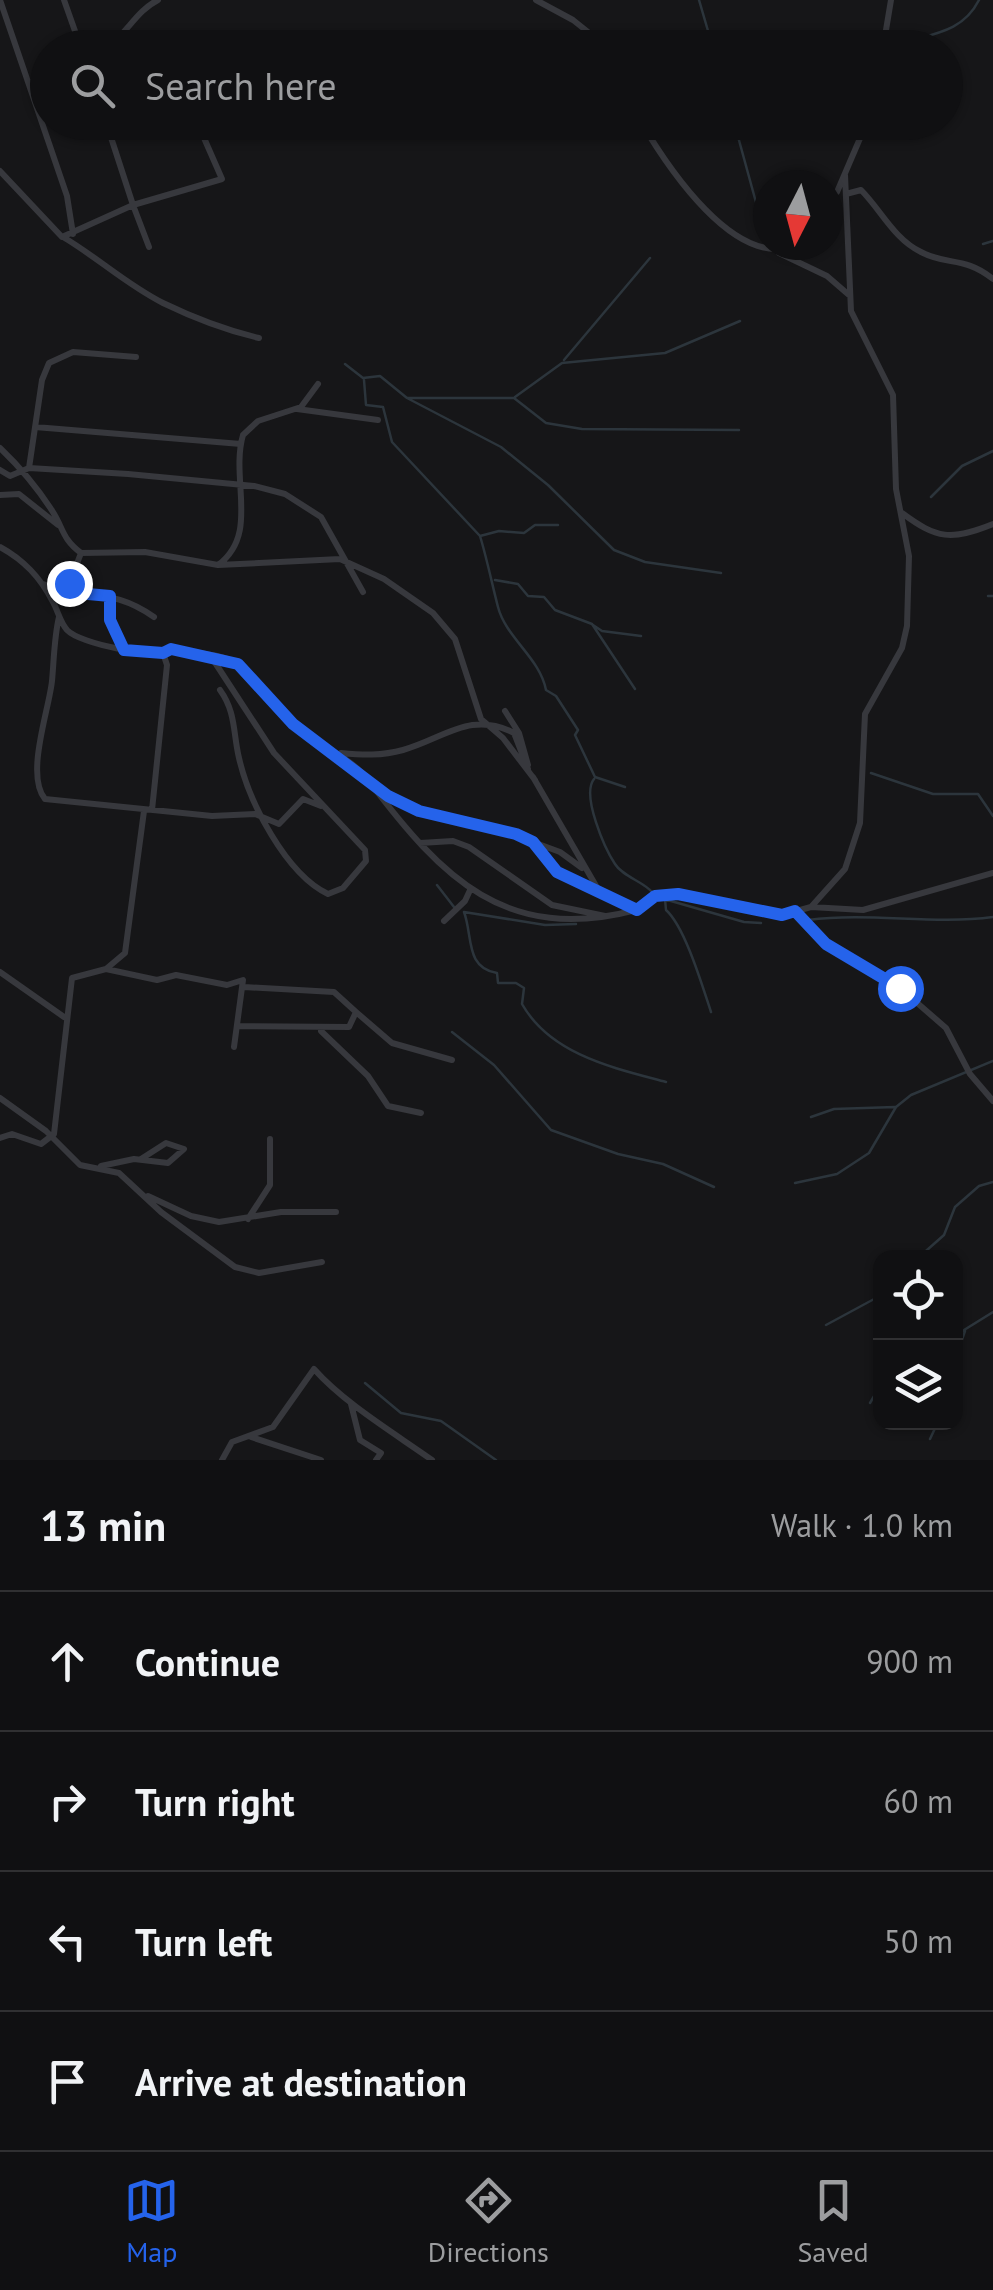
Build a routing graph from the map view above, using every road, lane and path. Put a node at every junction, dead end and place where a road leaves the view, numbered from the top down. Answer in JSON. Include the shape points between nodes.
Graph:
{"nodes":[{"id":1,"x":0,"y":0,"type":"edge"},
{"id":2,"x":64,"y":0,"type":"edge"},
{"id":3,"x":158,"y":0,"type":"edge"},
{"id":4,"x":536,"y":0,"type":"edge"},
{"id":5,"x":891,"y":0,"type":"edge"},
{"id":6,"x":75,"y":30,"type":"edge"},
{"id":7,"x":125,"y":30,"type":"edge"},
{"id":8,"x":586,"y":30,"type":"edge"},
{"id":9,"x":886,"y":30,"type":"edge"},
{"id":10,"x":28,"y":83,"type":"joint"},
{"id":11,"x":30,"y":89,"type":"edge"},
{"id":12,"x":48,"y":140,"type":"edge"},
{"id":13,"x":112,"y":140,"type":"edge"},
{"id":14,"x":204,"y":140,"type":"edge"},
{"id":15,"x":652,"y":140,"type":"edge"},
{"id":16,"x":860,"y":140,"type":"edge"},
{"id":17,"x":0,"y":171,"type":"edge"},
{"id":18,"x":845,"y":175,"type":"junction"},
{"id":19,"x":843,"y":178,"type":"edge"},
{"id":20,"x":845,"y":194,"type":"junction"},
{"id":21,"x":134,"y":205,"type":"junction"},
{"id":22,"x":73,"y":234,"type":"junction"},
{"id":23,"x":62,"y":237,"type":"junction"},
{"id":24,"x":753,"y":242,"type":"edge"},
{"id":25,"x":150,"y":247,"type":"dead end"},
{"id":26,"x":793,"y":260,"type":"edge"},
{"id":27,"x":993,"y":279,"type":"edge"},
{"id":28,"x":851,"y":311,"type":"junction"},
{"id":29,"x":259,"y":338,"type":"dead end"},
{"id":30,"x":136,"y":357,"type":"dead end"},
{"id":31,"x":318,"y":384,"type":"dead end"},
{"id":32,"x":291,"y":409,"type":"junction"},
{"id":33,"x":378,"y":420,"type":"dead end"},
{"id":34,"x":35,"y":427,"type":"junction"},
{"id":35,"x":241,"y":444,"type":"junction"},
{"id":36,"x":0,"y":448,"type":"edge"},
{"id":37,"x":26,"y":469,"type":"junction"},
{"id":38,"x":0,"y":470,"type":"edge"},
{"id":39,"x":239,"y":484,"type":"junction"},
{"id":40,"x":0,"y":494,"type":"edge"},
{"id":41,"x":900,"y":512,"type":"junction"},
{"id":42,"x":993,"y":524,"type":"edge"},
{"id":43,"x":60,"y":527,"type":"junction"},
{"id":44,"x":0,"y":546,"type":"edge"},
{"id":45,"x":81,"y":552,"type":"junction"},
{"id":46,"x":344,"y":560,"type":"junction"},
{"id":47,"x":218,"y":565,"type":"junction"},
{"id":48,"x":42,"y":584,"type":"junction"},
{"id":49,"x":66,"y":592,"type":"junction"},
{"id":50,"x":363,"y":592,"type":"dead end"},
{"id":51,"x":110,"y":596,"type":"junction"},
{"id":52,"x":59,"y":616,"type":"junction"},
{"id":53,"x":154,"y":617,"type":"dead end"},
{"id":54,"x":124,"y":650,"type":"junction"},
{"id":55,"x":163,"y":653,"type":"junction"},
{"id":56,"x":212,"y":658,"type":"junction"},
{"id":57,"x":506,"y":711,"type":"dead end"},
{"id":58,"x":485,"y":723,"type":"junction"},
{"id":59,"x":255,"y":724,"type":"junction"},
{"id":60,"x":293,"y":724,"type":"junction"},
{"id":61,"x":341,"y":753,"type":"junction"},
{"id":62,"x":529,"y":770,"type":"junction"},
{"id":63,"x":369,"y":780,"type":"junction"},
{"id":64,"x":535,"y":780,"type":"junction"},
{"id":65,"x":325,"y":807,"type":"junction"},
{"id":66,"x":148,"y":811,"type":"junction"},
{"id":67,"x":264,"y":817,"type":"junction"},
{"id":68,"x":533,"y":842,"type":"junction"},
{"id":69,"x":420,"y":843,"type":"junction"},
{"id":70,"x":582,"y":868,"type":"junction"},
{"id":71,"x":993,"y":873,"type":"edge"},
{"id":72,"x":471,"y":888,"type":"junction"},
{"id":73,"x":604,"y":895,"type":"junction"},
{"id":74,"x":811,"y":907,"type":"junction"},
{"id":75,"x":637,"y":910,"type":"junction"},
{"id":76,"x":795,"y":911,"type":"junction"},
{"id":77,"x":610,"y":917,"type":"junction"},
{"id":78,"x":444,"y":921,"type":"dead end"},
{"id":79,"x":106,"y":969,"type":"junction"},
{"id":80,"x":0,"y":972,"type":"edge"},
{"id":81,"x":356,"y":1012,"type":"junction"},
{"id":82,"x":65,"y":1018,"type":"junction"},
{"id":83,"x":240,"y":1022,"type":"junction"},
{"id":84,"x":320,"y":1030,"type":"junction"},
{"id":85,"x":452,"y":1060,"type":"dead end"},
{"id":86,"x":0,"y":1098,"type":"edge"},
{"id":87,"x":993,"y":1101,"type":"edge"},
{"id":88,"x":420,"y":1113,"type":"dead end"},
{"id":89,"x":0,"y":1138,"type":"edge"},
{"id":90,"x":270,"y":1139,"type":"dead end"},
{"id":91,"x":49,"y":1141,"type":"junction"},
{"id":92,"x":141,"y":1159,"type":"junction"},
{"id":93,"x":101,"y":1166,"type":"junction"},
{"id":94,"x":142,"y":1193,"type":"junction"},
{"id":95,"x":336,"y":1212,"type":"dead end"},
{"id":96,"x":248,"y":1220,"type":"junction"},
{"id":97,"x":322,"y":1262,"type":"dead end"},
{"id":98,"x":351,"y":1404,"type":"junction"},
{"id":99,"x":245,"y":1436,"type":"junction"},
{"id":100,"x":222,"y":1460,"type":"edge"},
{"id":101,"x":321,"y":1460,"type":"edge"},
{"id":102,"x":376,"y":1460,"type":"edge"},
{"id":103,"x":432,"y":1460,"type":"edge"}],
"edges":[{"from":1,"to":10,"type":"street"},
{"from":2,"to":6,"type":"street"},
{"from":3,"to":7,"type":"street"},
{"from":4,"to":8,"type":"street"},
{"from":5,"to":9,"type":"street"},
{"from":10,"to":11,"type":"street"},
{"from":12,"to":22,"type":"street"},
{"from":13,"to":21,"type":"street"},
{"from":14,"to":21,"type":"street","via":[[222,179]]},
{"from":15,"to":24,"type":"street","via":[[674,178],[734,236]]},
{"from":16,"to":18,"type":"street"},
{"from":17,"to":23,"type":"street"},
{"from":18,"to":19,"type":"street"},
{"from":18,"to":20,"type":"street"},
{"from":20,"to":27,"type":"street","via":[[861,190],[921,252],[968,262]]},
{"from":20,"to":28,"type":"street"},
{"from":21,"to":22,"type":"street"},
{"from":21,"to":25,"type":"street"},
{"from":22,"to":23,"type":"street"},
{"from":23,"to":29,"type":"street","via":[[164,304]]},
{"from":26,"to":28,"type":"street","via":[[840,285]]},
{"from":28,"to":41,"type":"street","via":[[894,395]]},
{"from":30,"to":34,"type":"street","via":[[73,352],[50,362]]},
{"from":31,"to":32,"type":"street","via":[[305,404]]},
{"from":32,"to":33,"type":"street"},
{"from":32,"to":35,"type":"street","via":[[258,421]]},
{"from":34,"to":35,"type":"street"},
{"from":34,"to":37,"type":"street"},
{"from":35,"to":39,"type":"street"},
{"from":36,"to":37,"type":"street"},
{"from":37,"to":38,"type":"street","via":[[10,476]]},
{"from":37,"to":39,"type":"street"},
{"from":37,"to":43,"type":"street"},
{"from":39,"to":46,"type":"street","via":[[285,494],[321,518]]},
{"from":39,"to":47,"type":"street","via":[[238,546]]},
{"from":40,"to":43,"type":"street","via":[[18,494]]},
{"from":41,"to":42,"type":"street","via":[[941,536]]},
{"from":41,"to":74,"type":"street","via":[[909,556],[907,626],[865,714],[860,823],[845,869]]},
{"from":43,"to":45,"type":"street"},
{"from":44,"to":48,"type":"street"},
{"from":45,"to":47,"type":"street","via":[[145,552]]},
{"from":45,"to":49,"type":"street"},
{"from":46,"to":47,"type":"street"},
{"from":46,"to":50,"type":"street"},
{"from":46,"to":58,"type":"street","via":[[384,579],[455,638]]},
{"from":48,"to":49,"type":"street"},
{"from":48,"to":52,"type":"street"},
{"from":49,"to":51,"type":"street"},
{"from":51,"to":53,"type":"street"},
{"from":51,"to":54,"type":"street","via":[[110,620]]},
{"from":52,"to":54,"type":"street","via":[[76,637]]},
{"from":52,"to":66,"type":"street","via":[[41,727],[40,792],[53,801]]},
{"from":54,"to":55,"type":"street"},
{"from":55,"to":56,"type":"street"},
{"from":55,"to":66,"type":"street","via":[[167,665]]},
{"from":56,"to":59,"type":"street"},
{"from":56,"to":60,"type":"street","via":[[238,664]]},
{"from":57,"to":62,"type":"street"},
{"from":58,"to":61,"type":"street","via":[[388,754]]},
{"from":58,"to":62,"type":"street","via":[[514,732]]},
{"from":58,"to":64,"type":"street"},
{"from":59,"to":65,"type":"street"},
{"from":59,"to":67,"type":"street","via":[[220,690],[236,725],[244,776]]},
{"from":60,"to":61,"type":"street"},
{"from":60,"to":63,"type":"street"},
{"from":61,"to":63,"type":"street"},
{"from":62,"to":64,"type":"street"},
{"from":63,"to":68,"type":"street","via":[[419,811]]},
{"from":63,"to":69,"type":"street"},
{"from":64,"to":70,"type":"street"},
{"from":65,"to":67,"type":"street","via":[[302,799],[279,824]]},
{"from":65,"to":67,"type":"street","via":[[354,835],[366,861],[328,894],[296,869]]},
{"from":66,"to":67,"type":"street"},
{"from":66,"to":79,"type":"street","via":[[125,953]]},
{"from":68,"to":70,"type":"street"},
{"from":68,"to":73,"type":"street","via":[[557,872]]},
{"from":69,"to":72,"type":"street"},
{"from":69,"to":77,"type":"street","via":[[469,847],[552,905]]},
{"from":70,"to":73,"type":"street"},
{"from":71,"to":74,"type":"street","via":[[863,910]]},
{"from":72,"to":77,"type":"street","via":[[536,920]]},
{"from":72,"to":78,"type":"street"},
{"from":73,"to":75,"type":"street"},
{"from":74,"to":76,"type":"street"},
{"from":75,"to":76,"type":"street","via":[[655,896],[678,894],[782,915]]},
{"from":75,"to":77,"type":"street"},
{"from":76,"to":87,"type":"street","via":[[826,944],[900,988],[946,1028]]},
{"from":79,"to":82,"type":"street","via":[[72,978]]},
{"from":79,"to":83,"type":"street","via":[[157,980],[243,980],[234,1047]]},
{"from":80,"to":82,"type":"street"},
{"from":81,"to":83,"type":"street","via":[[334,992],[245,984]]},
{"from":81,"to":84,"type":"street","via":[[350,1027]]},
{"from":81,"to":85,"type":"street","via":[[392,1043]]},
{"from":82,"to":91,"type":"street","via":[[58,1124]]},
{"from":83,"to":84,"type":"street"},
{"from":84,"to":88,"type":"street","via":[[368,1076],[388,1106]]},
{"from":86,"to":91,"type":"street"},
{"from":89,"to":91,"type":"street"},
{"from":90,"to":96,"type":"street","via":[[270,1185]]},
{"from":91,"to":93,"type":"street","via":[[92,1170]]},
{"from":92,"to":92,"type":"street","via":[[168,1162],[184,1149],[166,1143]]},
{"from":92,"to":93,"type":"street"},
{"from":93,"to":94,"type":"street"},
{"from":94,"to":96,"type":"street","via":[[203,1220]]},
{"from":94,"to":97,"type":"street","via":[[247,1271]]},
{"from":95,"to":96,"type":"street"},
{"from":98,"to":99,"type":"street","via":[[314,1369],[274,1427]]},
{"from":98,"to":102,"type":"street","via":[[360,1440],[381,1453]]},
{"from":98,"to":103,"type":"street"},
{"from":99,"to":100,"type":"street","via":[[232,1442]]},
{"from":99,"to":101,"type":"street"}]}
